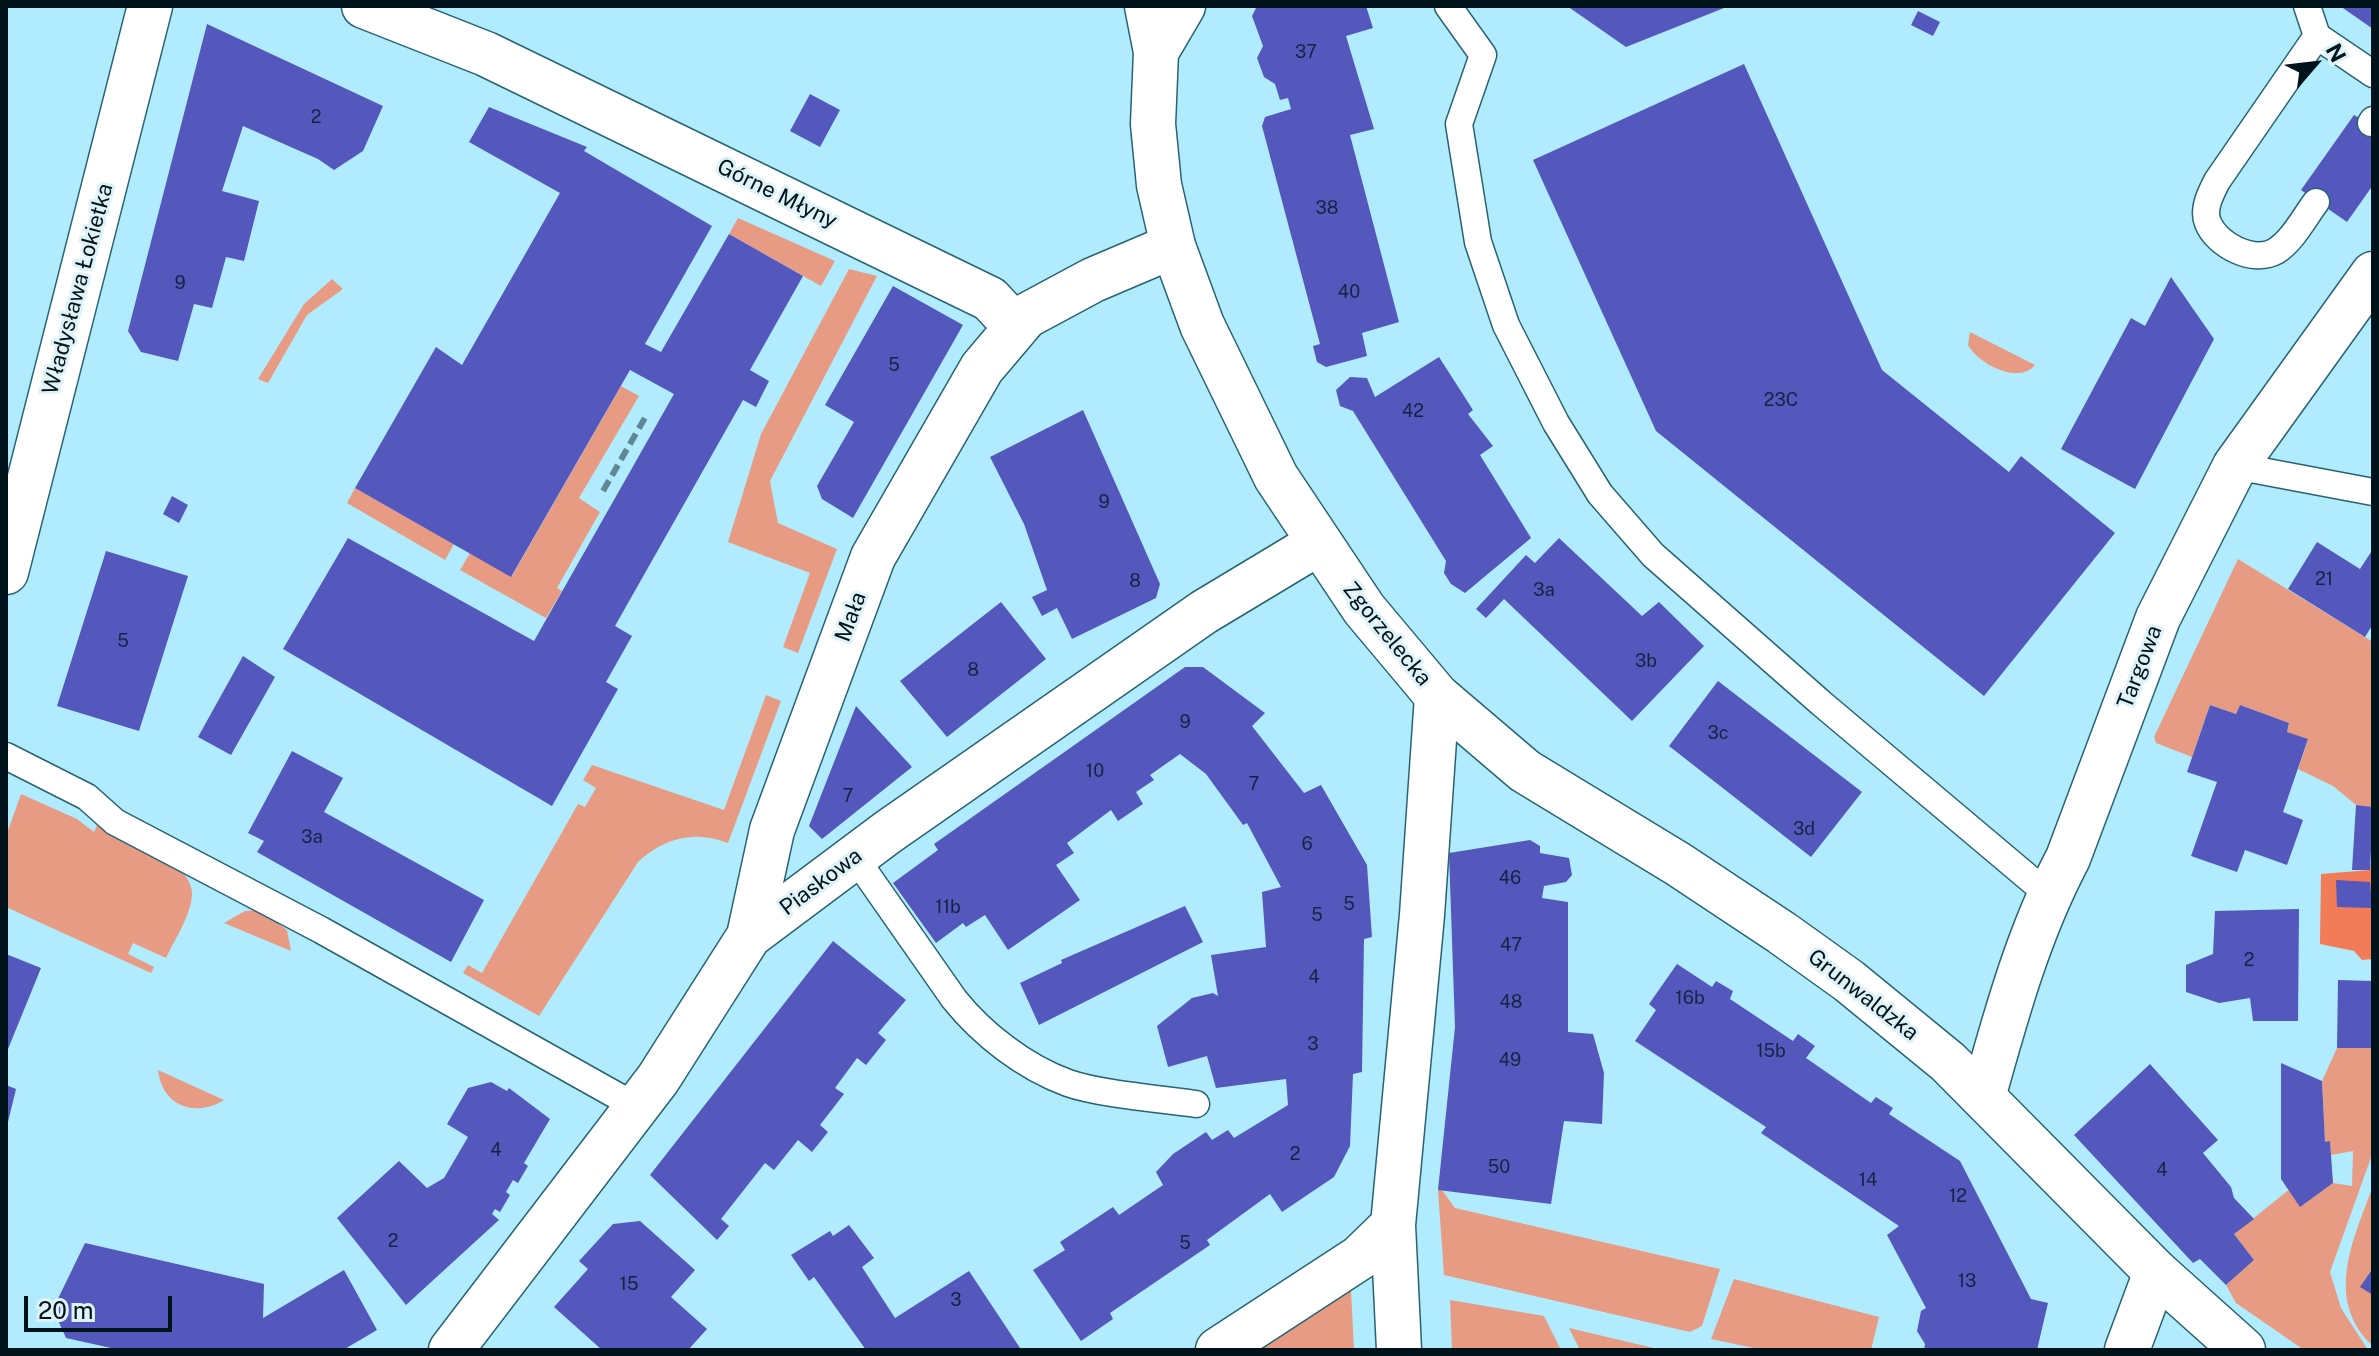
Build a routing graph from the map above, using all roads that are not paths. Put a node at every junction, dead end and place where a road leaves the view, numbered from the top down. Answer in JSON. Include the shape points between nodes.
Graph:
{"nodes":[{"id":1,"x":150,"y":6,"type":"edge"},
{"id":2,"x":364,"y":6,"type":"edge"},
{"id":3,"x":1147,"y":6,"type":"edge"},
{"id":4,"x":1183,"y":6,"type":"edge"},
{"id":5,"x":1448,"y":6,"type":"edge"},
{"id":6,"x":2307,"y":6,"type":"edge"},
{"id":7,"x":2317,"y":36,"type":"junction"},
{"id":8,"x":1156,"y":52,"type":"junction"},
{"id":9,"x":2373,"y":74,"type":"edge"},
{"id":10,"x":2316,"y":202,"type":"dead end"},
{"id":11,"x":1173,"y":246,"type":"junction"},
{"id":12,"x":2373,"y":274,"type":"edge"},
{"id":13,"x":1016,"y":327,"type":"junction"},
{"id":14,"x":2235,"y":466,"type":"junction"},
{"id":15,"x":2373,"y":492,"type":"edge"},
{"id":16,"x":1317,"y":544,"type":"junction"},
{"id":17,"x":6,"y":572,"type":"edge"},
{"id":18,"x":1437,"y":696,"type":"junction"},
{"id":19,"x":6,"y":756,"type":"edge"},
{"id":20,"x":854,"y":856,"type":"junction"},
{"id":21,"x":2049,"y":895,"type":"junction"},
{"id":22,"x":749,"y":936,"type":"junction"},
{"id":23,"x":1983,"y":1097,"type":"junction"},
{"id":24,"x":1196,"y":1104,"type":"dead end"},
{"id":25,"x":637,"y":1107,"type":"junction"},
{"id":26,"x":1393,"y":1225,"type":"junction"},
{"id":27,"x":2156,"y":1272,"type":"junction"},
{"id":28,"x":451,"y":1350,"type":"edge"},
{"id":29,"x":1218,"y":1350,"type":"edge"},
{"id":30,"x":1399,"y":1350,"type":"edge"},
{"id":31,"x":2127,"y":1350,"type":"edge"},
{"id":32,"x":2243,"y":1350,"type":"edge"}],
"edges":[{"from":1,"to":17,"type":"street","name":"Władysława Łokietka"},
{"from":2,"to":13,"type":"street","name":"Górne Młyny","via":[[486,54],[990,299]]},
{"from":3,"to":8,"type":"street","name":"Zgorzelecka"},
{"from":4,"to":8,"type":"street"},
{"from":5,"to":21,"type":"lane","via":[[1483,55],[1459,124],[1478,242],[1506,325],[1600,494],[1653,555]]},
{"from":6,"to":7,"type":"lane"},
{"from":7,"to":9,"type":"lane"},
{"from":7,"to":10,"type":"lane","via":[[2217,181],[2206,221],[2219,239],[2256,256],[2275,251]]},
{"from":8,"to":11,"type":"street","name":"Zgorzelecka","via":[[1153,124]]},
{"from":11,"to":13,"type":"street","via":[[1093,280],[1026,316]]},
{"from":11,"to":16,"type":"street","name":"Zgorzelecka","via":[[1240,406]]},
{"from":12,"to":14,"type":"street","name":"Targowa"},
{"from":13,"to":22,"type":"street","name":"Mała","via":[[982,368],[873,557],[772,830]]},
{"from":14,"to":15,"type":"lane"},
{"from":14,"to":21,"type":"street","name":"Targowa","via":[[2158,618],[2068,858]]},
{"from":16,"to":18,"type":"street","name":"Zgorzelecka"},
{"from":16,"to":20,"type":"street","name":"Piaskowa","via":[[1204,612]]},
{"from":18,"to":23,"type":"street","name":"Grunwaldzka","via":[[1525,771],[1678,864],[1849,981]]},
{"from":18,"to":26,"type":"street","name":"Zgorzelecka"},
{"from":19,"to":25,"type":"lane","via":[[87,797],[115,822]]},
{"from":20,"to":22,"type":"street","name":"Piaskowa"},
{"from":20,"to":24,"type":"lane","via":[[971,1020],[1006,1049],[1068,1083]]},
{"from":21,"to":23,"type":"street","name":"Targowa","via":[[2013,991]]},
{"from":22,"to":25,"type":"street","name":"Piaskowa"},
{"from":23,"to":27,"type":"street","name":"Grunwaldzka"},
{"from":25,"to":28,"type":"street","name":"Piaskowa"},
{"from":26,"to":29,"type":"street","via":[[1359,1258]]},
{"from":26,"to":30,"type":"street","name":"Zgorzelecka"},
{"from":27,"to":31,"type":"street"},
{"from":27,"to":32,"type":"street","name":"Grunwaldzka"}]}
